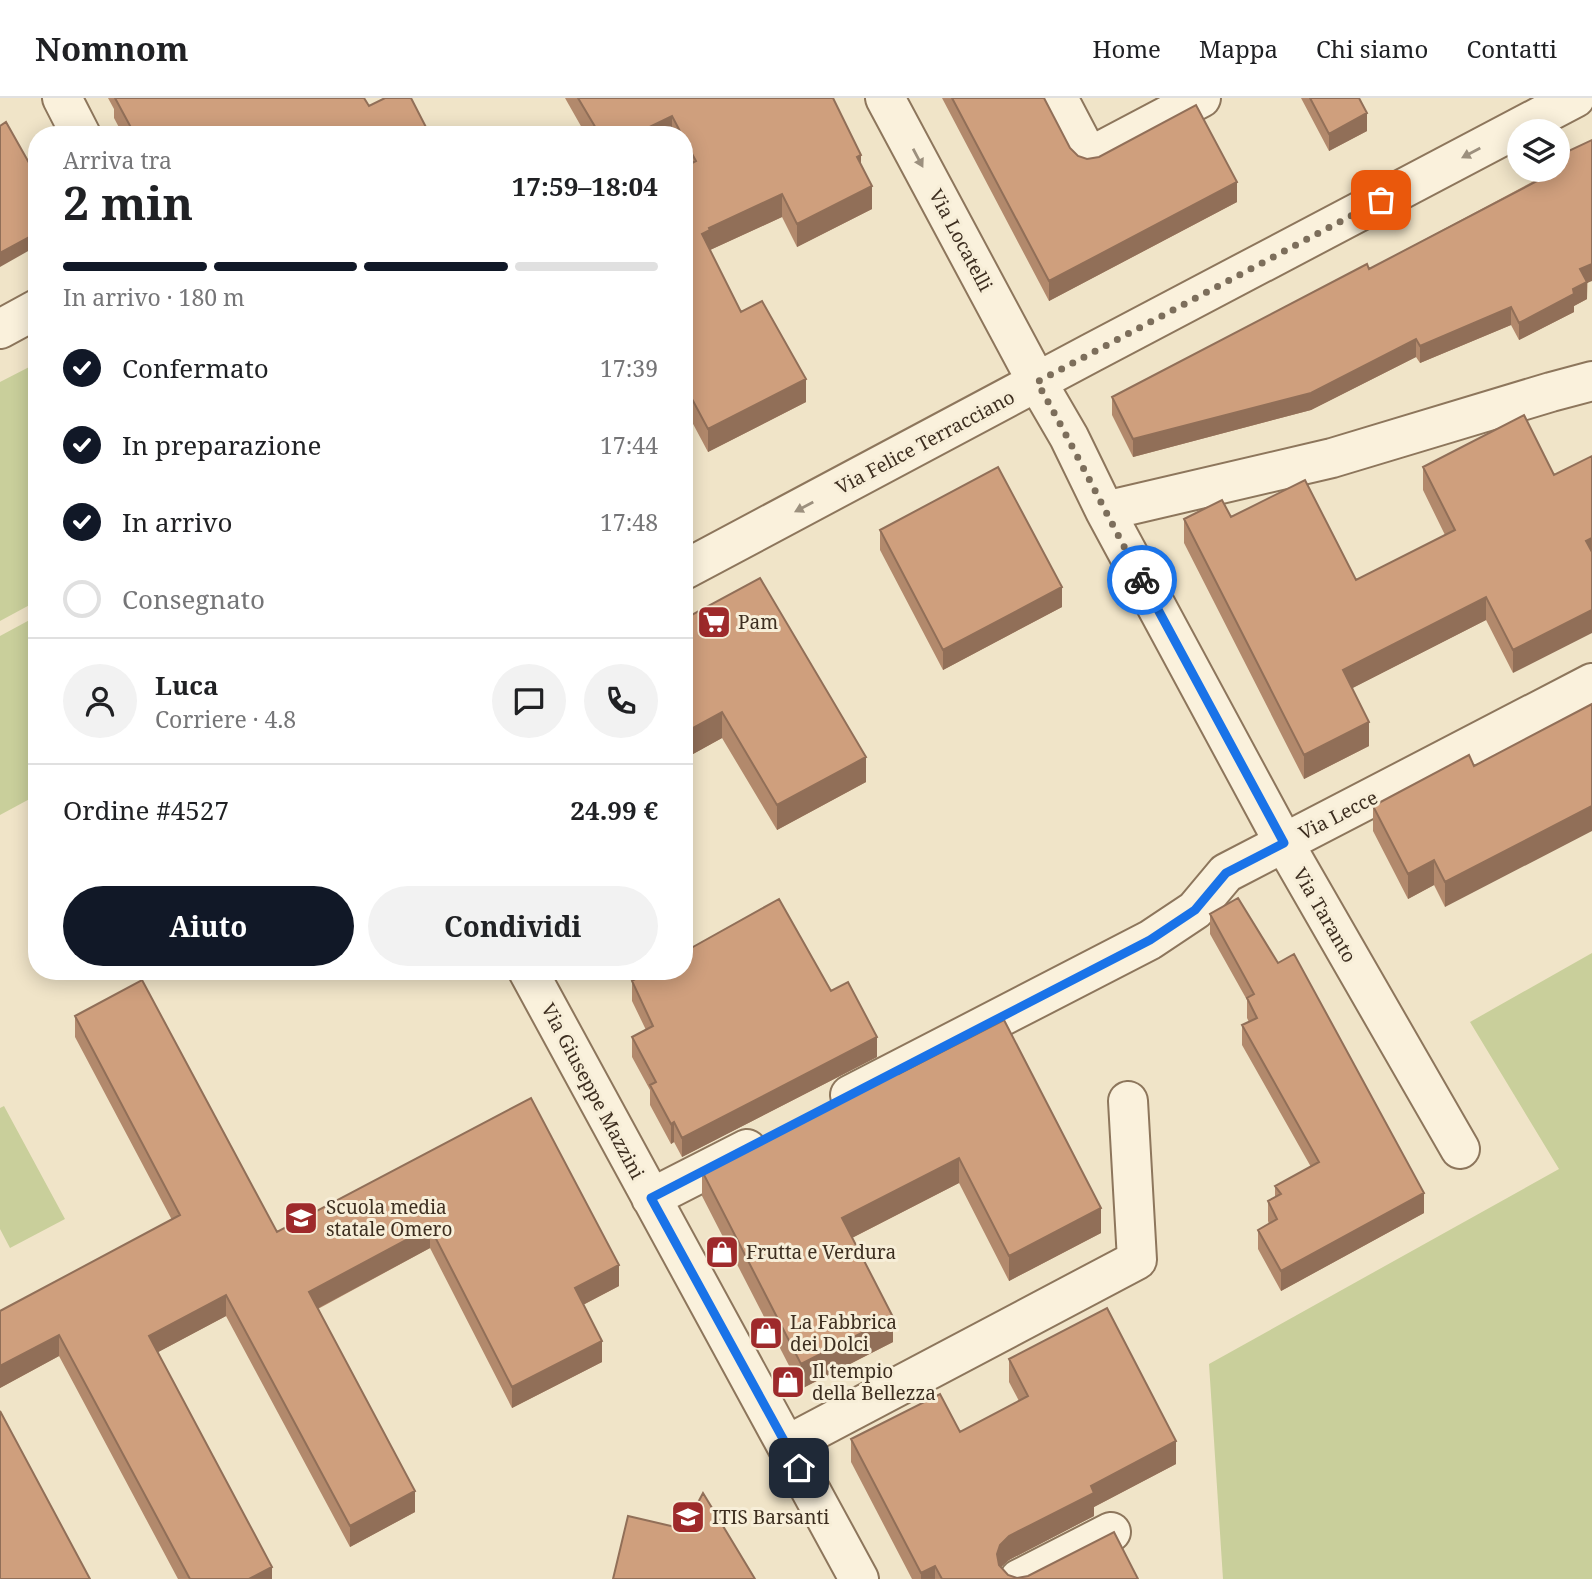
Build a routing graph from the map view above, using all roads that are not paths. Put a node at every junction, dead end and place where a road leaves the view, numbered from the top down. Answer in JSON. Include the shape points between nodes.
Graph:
{"nodes":[{"id":1,"x":62,"y":98,"type":"edge"},
{"id":2,"x":885,"y":98,"type":"edge"},
{"id":3,"x":1058,"y":98,"type":"edge"},
{"id":4,"x":1201,"y":98,"type":"edge"},
{"id":5,"x":1575,"y":98,"type":"edge"},
{"id":6,"x":76,"y":126,"type":"edge"},
{"id":7,"x":28,"y":314,"type":"edge"},
{"id":8,"x":0,"y":329,"type":"edge"},
{"id":9,"x":1592,"y":381,"type":"edge"},
{"id":10,"x":1037,"y":382,"type":"junction"},
{"id":11,"x":1105,"y":511,"type":"junction"},
{"id":12,"x":693,"y":565,"type":"edge"},
{"id":13,"x":1592,"y":683,"type":"edge"},
{"id":14,"x":1284,"y":843,"type":"junction"},
{"id":15,"x":533,"y":980,"type":"edge"},
{"id":16,"x":1128,"y":1101,"type":"dead end"},
{"id":17,"x":823,"y":1110,"type":"edge"},
{"id":18,"x":774,"y":1135,"type":"edge"},
{"id":19,"x":1460,"y":1149,"type":"dead end"},
{"id":20,"x":651,"y":1198,"type":"junction"},
{"id":21,"x":787,"y":1445,"type":"junction"},
{"id":22,"x":1111,"y":1532,"type":"edge"},
{"id":23,"x":859,"y":1579,"type":"edge"},
{"id":24,"x":1019,"y":1579,"type":"edge"}],
"edges":[{"from":1,"to":6,"type":"street"},
{"from":2,"to":10,"type":"street","name":"Via Locatelli","one_way":true},
{"from":3,"to":4,"type":"street","via":[[1089,157]]},
{"from":5,"to":10,"type":"street","name":"Via Felice Terracciano","one_way":true},
{"from":7,"to":8,"type":"street"},
{"from":9,"to":11,"type":"street","via":[[1332,458]]},
{"from":10,"to":11,"type":"street","name":"Via Taranto"},
{"from":10,"to":12,"type":"street","name":"Via Felice Terracciano","one_way":true},
{"from":11,"to":14,"type":"street","name":"Via Taranto"},
{"from":13,"to":14,"type":"street","name":"Via Lecce"},
{"from":14,"to":17,"type":"street","name":"Via Lecce","via":[[1226,873],[1195,910],[1150,940]]},
{"from":14,"to":19,"type":"street","name":"Via Taranto"},
{"from":15,"to":20,"type":"street","name":"Via Giuseppe Mazzini"},
{"from":16,"to":21,"type":"street","via":[[1137,1260]]},
{"from":18,"to":20,"type":"street"},
{"from":20,"to":21,"type":"street","name":"Via Giuseppe Mazzini"},
{"from":21,"to":23,"type":"street","name":"Via Giuseppe Mazzini"},
{"from":22,"to":24,"type":"street"}]}
